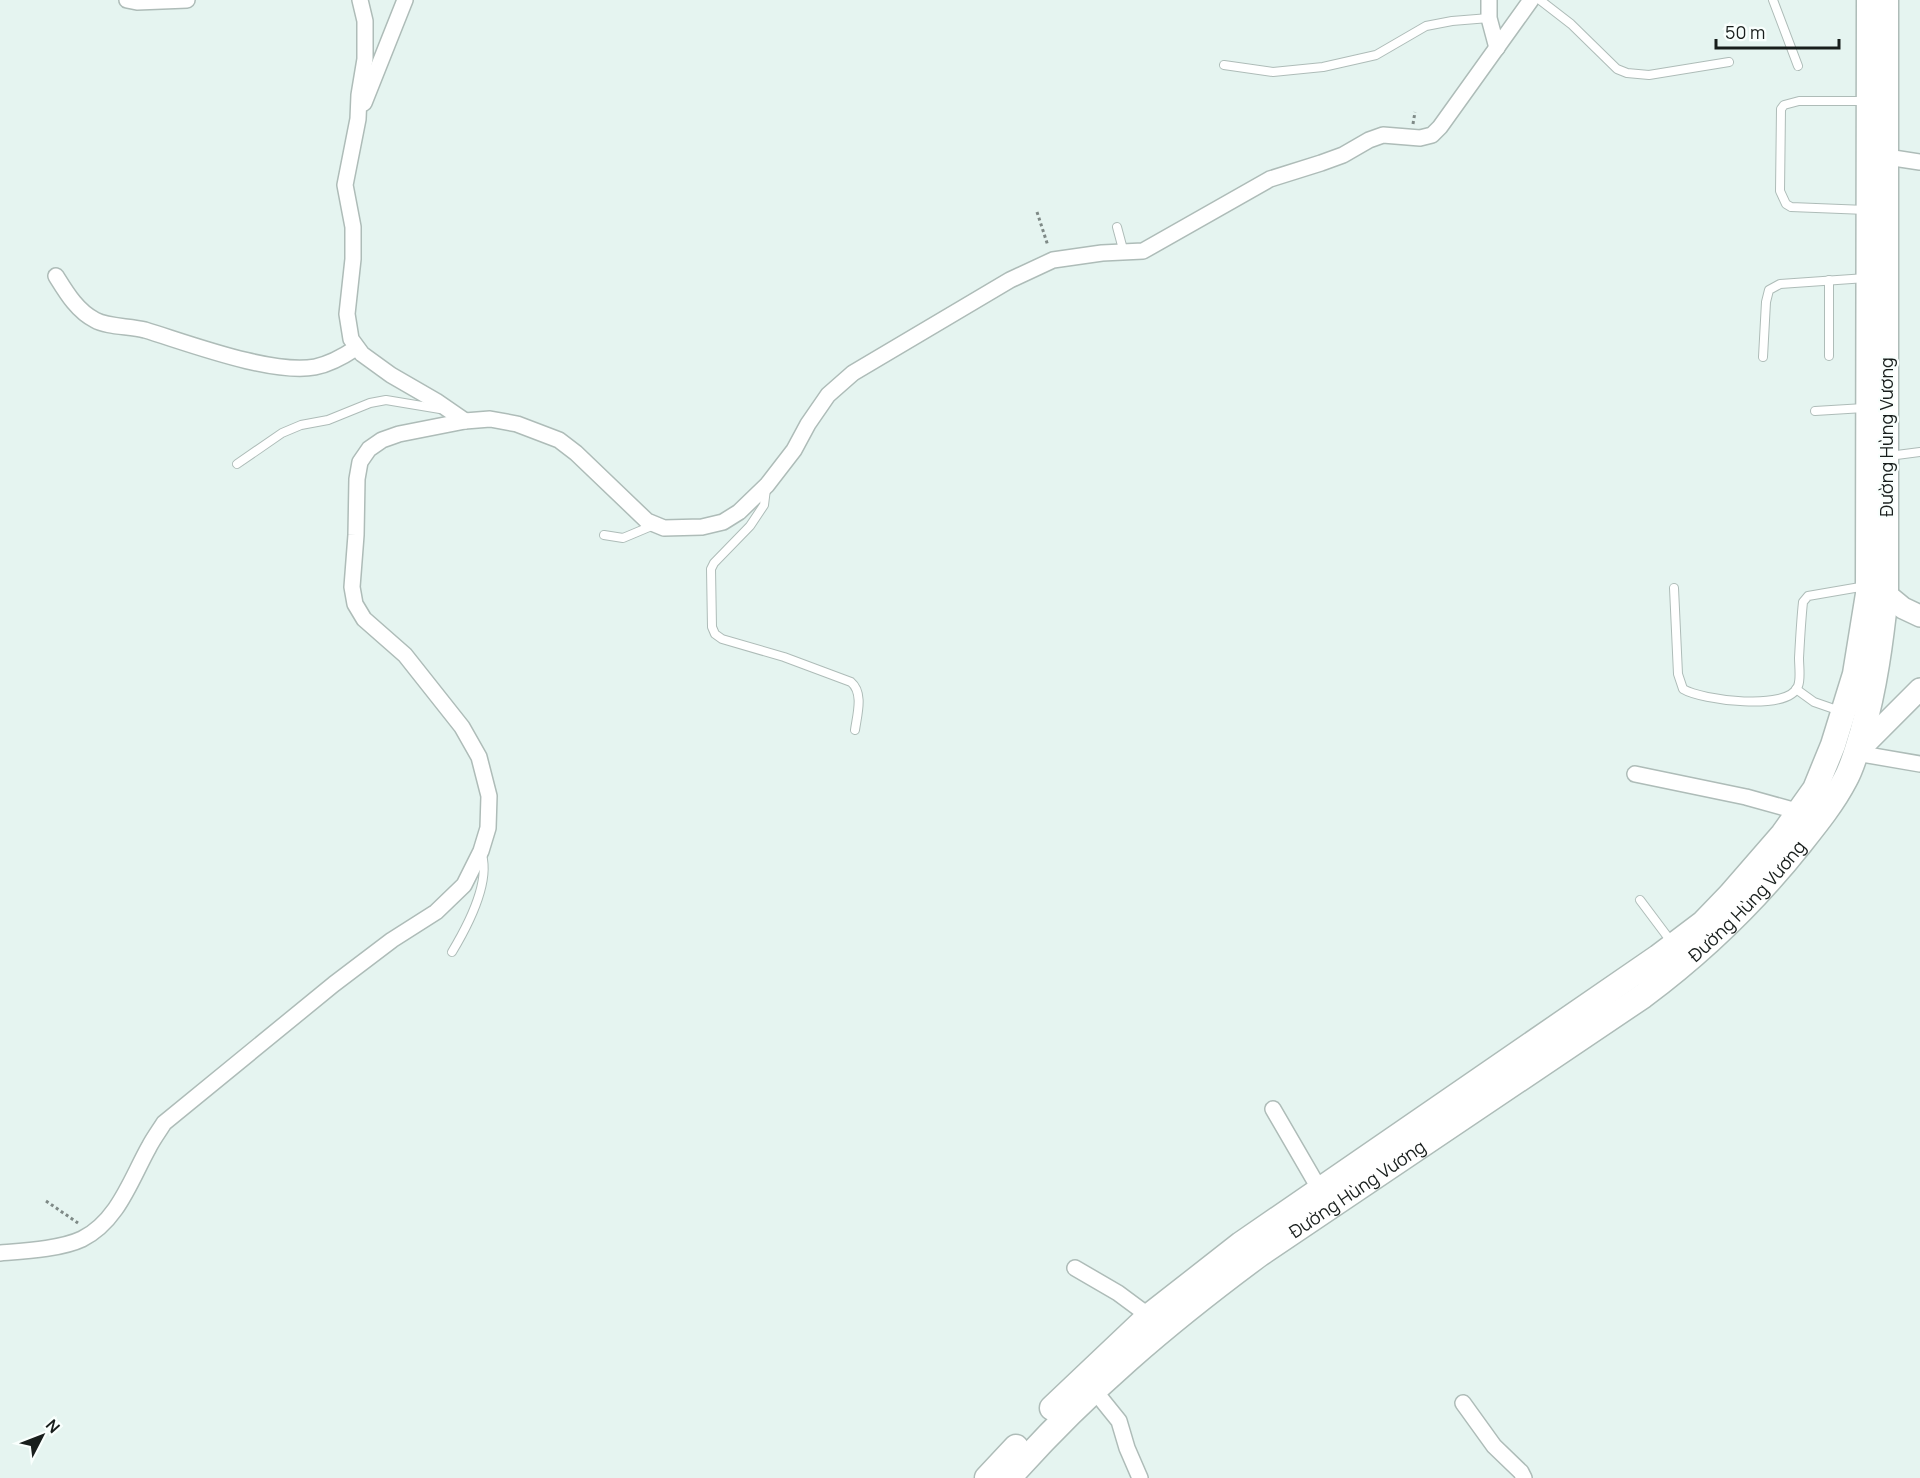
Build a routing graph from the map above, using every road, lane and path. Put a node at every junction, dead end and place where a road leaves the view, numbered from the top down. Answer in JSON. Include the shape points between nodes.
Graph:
{"nodes":[{"id":1,"x":127,"y":0,"type":"edge"},
{"id":2,"x":186,"y":0,"type":"edge"},
{"id":3,"x":360,"y":0,"type":"edge"},
{"id":4,"x":405,"y":0,"type":"edge"},
{"id":5,"x":1489,"y":0,"type":"edge"},
{"id":6,"x":1531,"y":0,"type":"edge"},
{"id":7,"x":1540,"y":0,"type":"edge"},
{"id":8,"x":1773,"y":0,"type":"edge"},
{"id":9,"x":1869,"y":0,"type":"edge"},
{"id":10,"x":1886,"y":0,"type":"edge"},
{"id":11,"x":1489,"y":18,"type":"junction"},
{"id":12,"x":1497,"y":48,"type":"junction"},
{"id":13,"x":1729,"y":63,"type":"dead end"},
{"id":14,"x":1224,"y":66,"type":"dead end"},
{"id":15,"x":1798,"y":66,"type":"dead end"},
{"id":16,"x":1870,"y":101,"type":"junction"},
{"id":17,"x":358,"y":119,"type":"junction"},
{"id":18,"x":1887,"y":157,"type":"junction"},
{"id":19,"x":1920,"y":162,"type":"edge"},
{"id":20,"x":1868,"y":210,"type":"junction"},
{"id":21,"x":1117,"y":227,"type":"dead end"},
{"id":22,"x":1124,"y":253,"type":"junction"},
{"id":23,"x":56,"y":276,"type":"dead end"},
{"id":24,"x":1868,"y":278,"type":"junction"},
{"id":25,"x":1829,"y":280,"type":"junction"},
{"id":26,"x":356,"y":348,"type":"junction"},
{"id":27,"x":1829,"y":356,"type":"dead end"},
{"id":28,"x":1763,"y":357,"type":"dead end"},
{"id":29,"x":1869,"y":408,"type":"junction"},
{"id":30,"x":450,"y":410,"type":"junction"},
{"id":31,"x":1815,"y":411,"type":"dead end"},
{"id":32,"x":465,"y":421,"type":"junction"},
{"id":33,"x":1920,"y":452,"type":"edge"},
{"id":34,"x":1878,"y":457,"type":"junction"},
{"id":35,"x":237,"y":464,"type":"dead end"},
{"id":36,"x":767,"y":485,"type":"junction"},
{"id":37,"x":655,"y":525,"type":"junction"},
{"id":38,"x":604,"y":536,"type":"dead end"},
{"id":39,"x":1674,"y":588,"type":"dead end"},
{"id":40,"x":1874,"y":591,"type":"junction"},
{"id":41,"x":1920,"y":616,"type":"edge"},
{"id":42,"x":1797,"y":689,"type":"junction"},
{"id":43,"x":1920,"y":689,"type":"edge"},
{"id":44,"x":1844,"y":713,"type":"junction"},
{"id":45,"x":855,"y":730,"type":"dead end"},
{"id":46,"x":1833,"y":745,"type":"junction"},
{"id":47,"x":1856,"y":753,"type":"junction"},
{"id":48,"x":1920,"y":764,"type":"edge"},
{"id":49,"x":1635,"y":774,"type":"dead end"},
{"id":50,"x":1800,"y":812,"type":"junction"},
{"id":51,"x":481,"y":851,"type":"junction"},
{"id":52,"x":1640,"y":900,"type":"dead end"},
{"id":53,"x":1674,"y":945,"type":"junction"},
{"id":54,"x":452,"y":952,"type":"dead end"},
{"id":55,"x":1273,"y":1109,"type":"dead end"},
{"id":56,"x":1320,"y":1190,"type":"junction"},
{"id":57,"x":46,"y":1201,"type":"dead end"},
{"id":58,"x":92,"y":1232,"type":"junction"},
{"id":59,"x":0,"y":1253,"type":"edge"},
{"id":60,"x":1075,"y":1268,"type":"dead end"},
{"id":61,"x":1149,"y":1316,"type":"junction"},
{"id":62,"x":1088,"y":1384,"type":"junction"},
{"id":63,"x":1462,"y":1404,"type":"dead end"},
{"id":64,"x":987,"y":1478,"type":"edge"},
{"id":65,"x":1009,"y":1478,"type":"edge"},
{"id":66,"x":1140,"y":1478,"type":"edge"},
{"id":67,"x":1524,"y":1478,"type":"edge"}],
"edges":[{"from":1,"to":2,"type":"street"},
{"from":3,"to":17,"type":"street","via":[[365,21],[365,59]]},
{"from":4,"to":17,"type":"street"},
{"from":5,"to":11,"type":"street"},
{"from":6,"to":12,"type":"street"},
{"from":7,"to":13,"type":"lane","via":[[1617,69],[1627,73],[1649,75]]},
{"from":8,"to":15,"type":"lane"},
{"from":9,"to":16,"type":"main road","name":"Đường Hùng Vương"},
{"from":10,"to":18,"type":"main road","name":"Đường Hùng Vương"},
{"from":11,"to":12,"type":"street"},
{"from":11,"to":14,"type":"lane","via":[[1426,26],[1376,55],[1323,67],[1273,72]]},
{"from":12,"to":22,"type":"street","via":[[1431,135],[1383,135],[1369,140],[1343,155],[1270,179],[1143,251]]},
{"from":16,"to":20,"type":"main road","name":"Đường Hùng Vương"},
{"from":16,"to":20,"type":"lane","via":[[1799,101],[1787,103],[1781,109],[1780,191],[1786,204],[1796,208]]},
{"from":17,"to":26,"type":"street","via":[[345,185],[353,227],[347,314]]},
{"from":18,"to":19,"type":"street"},
{"from":18,"to":34,"type":"main road","name":"Đường Hùng Vương"},
{"from":20,"to":24,"type":"main road","name":"Đường Hùng Vương"},
{"from":21,"to":22,"type":"lane"},
{"from":22,"to":36,"type":"street","via":[[1053,260],[1010,280],[853,373],[828,394]]},
{"from":23,"to":26,"type":"street","via":[[72,301],[96,321],[141,329],[259,363],[293,369],[316,367]]},
{"from":24,"to":25,"type":"lane"},
{"from":24,"to":29,"type":"main road","name":"Đường Hùng Vương"},
{"from":25,"to":27,"type":"lane"},
{"from":25,"to":28,"type":"lane","via":[[1780,284],[1769,290]]},
{"from":26,"to":30,"type":"street","via":[[391,375]]},
{"from":29,"to":31,"type":"lane"},
{"from":29,"to":34,"type":"main road","name":"Đường Hùng Vương"},
{"from":30,"to":32,"type":"street"},
{"from":30,"to":35,"type":"lane","via":[[386,400],[370,403],[282,433]]},
{"from":32,"to":37,"type":"street","via":[[490,419],[517,424],[559,440]]},
{"from":32,"to":51,"type":"street","via":[[382,440],[360,462],[352,587],[355,604],[364,619],[405,655],[462,727],[479,757],[489,796],[488,828]]},
{"from":33,"to":34,"type":"lane"},
{"from":34,"to":40,"type":"main road","name":"Đường Hùng Vương"},
{"from":36,"to":37,"type":"street","via":[[723,522],[702,527]]},
{"from":36,"to":45,"type":"lane","via":[[764,505],[711,569],[712,627],[722,639],[851,682],[858,691]]},
{"from":37,"to":38,"type":"lane","via":[[623,538]]},
{"from":39,"to":42,"type":"lane","via":[[1678,674],[1683,689],[1707,699],[1769,702]]},
{"from":40,"to":41,"type":"main road"},
{"from":40,"to":42,"type":"lane","via":[[1805,599]]},
{"from":40,"to":44,"type":"main road","name":"Đường Hùng Vương"},
{"from":40,"to":47,"type":"main road","name":"Đường Hùng Vương","via":[[1876,670]]},
{"from":42,"to":44,"type":"lane","via":[[1814,702]]},
{"from":43,"to":47,"type":"main road"},
{"from":44,"to":46,"type":"main road","name":"Đường Hùng Vương"},
{"from":46,"to":47,"type":"main road"},
{"from":46,"to":50,"type":"main road","name":"Đường Hùng Vương","via":[[1815,789]]},
{"from":47,"to":48,"type":"street"},
{"from":47,"to":62,"type":"main road","name":"Đường Hùng Vương","via":[[1845,780],[1791,855],[1733,920],[1680,968],[1260,1254]]},
{"from":49,"to":50,"type":"street"},
{"from":50,"to":53,"type":"main road","name":"Đường Hùng Vương","via":[[1730,895]]},
{"from":51,"to":54,"type":"lane","via":[[485,863],[483,880],[465,930]]},
{"from":51,"to":58,"type":"street","via":[[464,885],[436,912],[342,978],[164,1123],[129,1188],[113,1212]]},
{"from":52,"to":53,"type":"lane"},
{"from":53,"to":56,"type":"main road","name":"Đường Hùng Vương"},
{"from":55,"to":56,"type":"street"},
{"from":56,"to":61,"type":"main road","name":"Đường Hùng Vương","via":[[1241,1244]]},
{"from":57,"to":58,"type":"path"},
{"from":58,"to":59,"type":"street","via":[[81,1240]]},
{"from":60,"to":61,"type":"street"},
{"from":61,"to":62,"type":"main road","name":"Đường Hùng Vương"},
{"from":62,"to":64,"type":"main road","name":"Đường Hùng Vương","via":[[1027,1434]]},
{"from":62,"to":65,"type":"main road","name":"Đường Hùng Vương"},
{"from":62,"to":66,"type":"street","via":[[1119,1421]]},
{"from":63,"to":67,"type":"street"}]}
